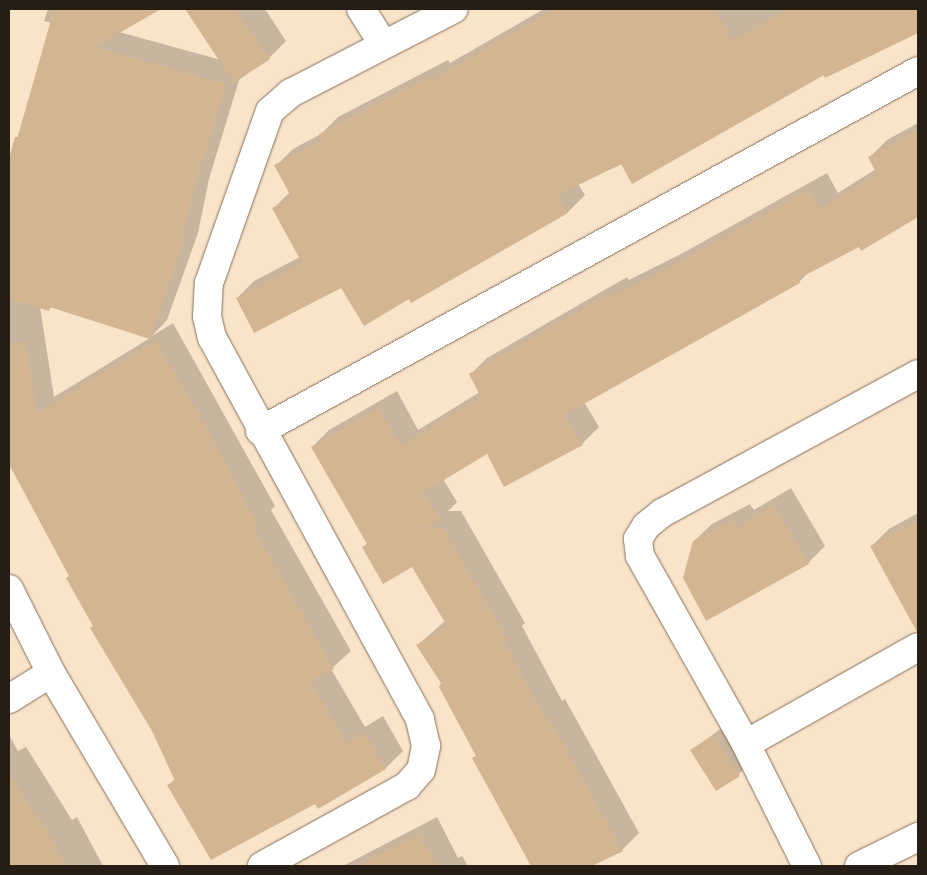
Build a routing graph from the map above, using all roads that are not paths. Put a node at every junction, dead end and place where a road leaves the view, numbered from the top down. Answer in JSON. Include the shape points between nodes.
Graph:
{"nodes":[{"id":1,"x":362,"y":9,"type":"edge"},
{"id":2,"x":454,"y":9,"type":"edge"},
{"id":3,"x":383,"y":44,"type":"junction"},
{"id":4,"x":918,"y":71,"type":"edge"},
{"id":5,"x":918,"y":374,"type":"edge"},
{"id":6,"x":260,"y":431,"type":"junction"},
{"id":7,"x":9,"y":589,"type":"edge"},
{"id":8,"x":918,"y":647,"type":"edge"},
{"id":9,"x":51,"y":673,"type":"junction"},
{"id":10,"x":9,"y":698,"type":"edge"},
{"id":11,"x":746,"y":744,"type":"junction"},
{"id":12,"x":918,"y":837,"type":"edge"},
{"id":13,"x":165,"y":866,"type":"edge"},
{"id":14,"x":262,"y":866,"type":"edge"},
{"id":15,"x":807,"y":866,"type":"edge"},
{"id":16,"x":859,"y":866,"type":"edge"}],
"edges":[{"from":1,"to":3,"type":"street"},
{"from":2,"to":3,"type":"street"},
{"from":3,"to":6,"type":"street","via":[[291,93],[270,111],[209,283],[207,317],[212,338]]},
{"from":4,"to":6,"type":"street"},
{"from":5,"to":11,"type":"street","via":[[662,513],[646,526],[638,539],[640,556]]},
{"from":6,"to":14,"type":"street","via":[[420,719],[426,746],[421,770],[407,786]]},
{"from":7,"to":9,"type":"street"},
{"from":8,"to":11,"type":"street"},
{"from":9,"to":10,"type":"street"},
{"from":9,"to":13,"type":"street"},
{"from":11,"to":15,"type":"street"},
{"from":12,"to":16,"type":"street"}]}
